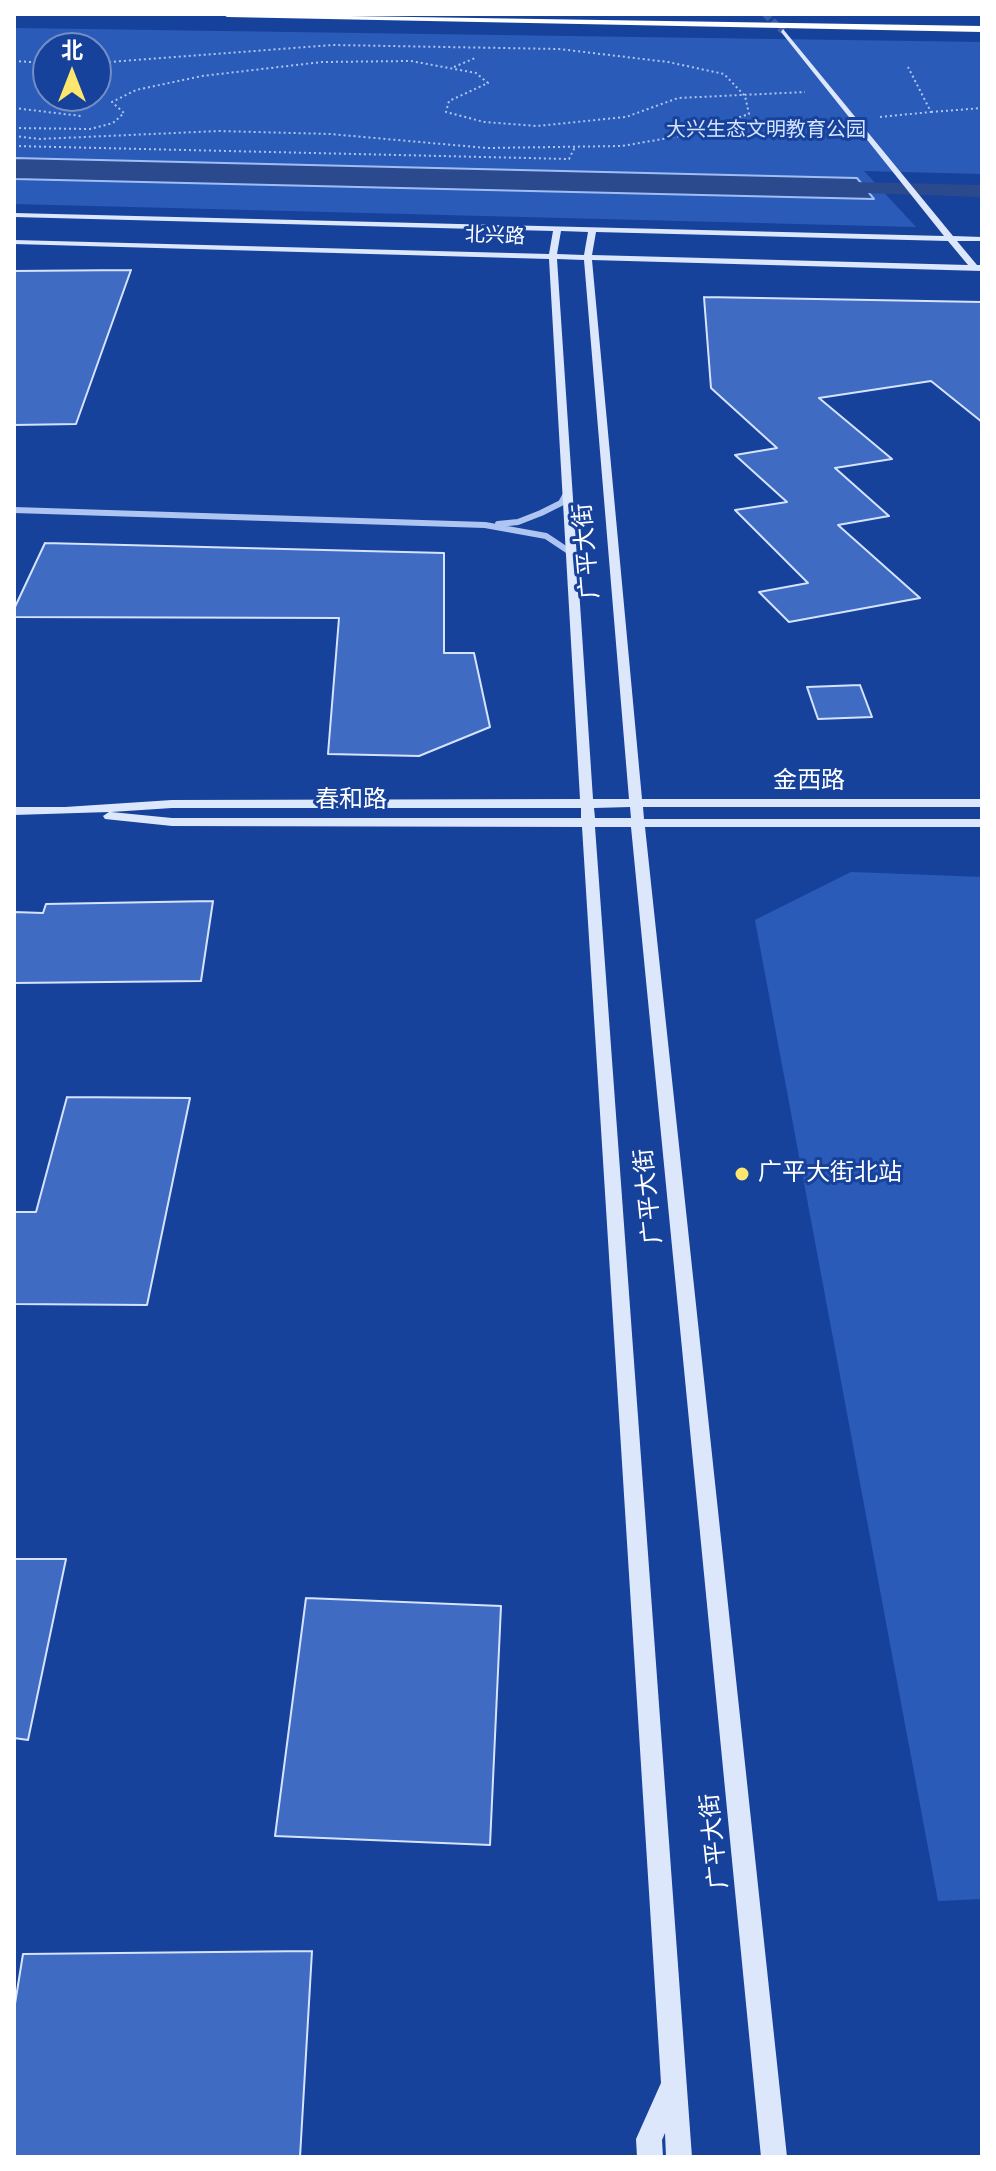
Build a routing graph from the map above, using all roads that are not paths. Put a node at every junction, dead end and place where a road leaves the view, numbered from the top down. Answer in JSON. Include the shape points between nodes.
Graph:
{"nodes":[{"id":1,"x":227,"y":14,"type":"edge"},
{"id":2,"x":704,"y":14,"type":"edge"},
{"id":3,"x":982,"y":19,"type":"edge"},
{"id":4,"x":982,"y":29,"type":"edge"},
{"id":5,"x":783,"y":31,"type":"tunnel mouth"},
{"id":6,"x":14,"y":215,"type":"edge"},
{"id":7,"x":557,"y":229,"type":"junction"},
{"id":8,"x":592,"y":230,"type":"junction"},
{"id":9,"x":953,"y":239,"type":"junction"},
{"id":10,"x":982,"y":239,"type":"edge"},
{"id":11,"x":14,"y":242,"type":"edge"},
{"id":12,"x":553,"y":256,"type":"junction"},
{"id":13,"x":588,"y":257,"type":"junction"},
{"id":14,"x":979,"y":268,"type":"edge"},
{"id":15,"x":566,"y":494,"type":"junction"},
{"id":16,"x":14,"y":510,"type":"edge"},
{"id":17,"x":485,"y":525,"type":"junction"},
{"id":18,"x":570,"y":552,"type":"junction"},
{"id":19,"x":982,"y":803,"type":"edge"},
{"id":20,"x":14,"y":811,"type":"edge"},
{"id":21,"x":588,"y":813,"type":"junction"},
{"id":22,"x":637,"y":813,"type":"junction"},
{"id":23,"x":982,"y":823,"type":"edge"},
{"id":24,"x":674,"y":2084,"type":"junction"},
{"id":25,"x":650,"y":2157,"type":"edge"},
{"id":26,"x":679,"y":2157,"type":"edge"},
{"id":27,"x":774,"y":2157,"type":"edge"}],
"edges":[{"from":1,"to":4,"type":"highway"},
{"from":2,"to":3,"type":"highway"},
{"from":5,"to":9,"type":"street"},
{"from":6,"to":7,"type":"street","name":"北兴路"},
{"from":7,"to":8,"type":"street","name":"北兴路"},
{"from":7,"to":12,"type":"street","name":"广平大街"},
{"from":8,"to":9,"type":"street","name":"北兴路"},
{"from":8,"to":13,"type":"street","name":"广平大街"},
{"from":9,"to":10,"type":"street","name":"北兴路"},
{"from":9,"to":14,"type":"street"},
{"from":11,"to":12,"type":"street","name":"北兴路"},
{"from":12,"to":13,"type":"street","name":"北兴路"},
{"from":12,"to":15,"type":"street","name":"广平大街"},
{"from":13,"to":14,"type":"street","name":"北兴路"},
{"from":13,"to":22,"type":"street","name":"广平大街"},
{"from":15,"to":17,"type":"street","via":[[561,503],[518,522]]},
{"from":15,"to":18,"type":"street","name":"广平大街"},
{"from":16,"to":17,"type":"street"},
{"from":17,"to":18,"type":"street","via":[[546,536]]},
{"from":18,"to":21,"type":"street","name":"广平大街"},
{"from":19,"to":22,"type":"street","name":"金西路"},
{"from":20,"to":21,"type":"street","name":"春和路","via":[[172,822]]},
{"from":21,"to":22,"type":"street","name":"春和路"},
{"from":21,"to":24,"type":"street","name":"广平大街"},
{"from":22,"to":23,"type":"street","name":"金西路"},
{"from":22,"to":27,"type":"street","name":"广平大街"},
{"from":24,"to":25,"type":"street","via":[[649,2139]]},
{"from":24,"to":26,"type":"street","name":"广平大街"}]}
